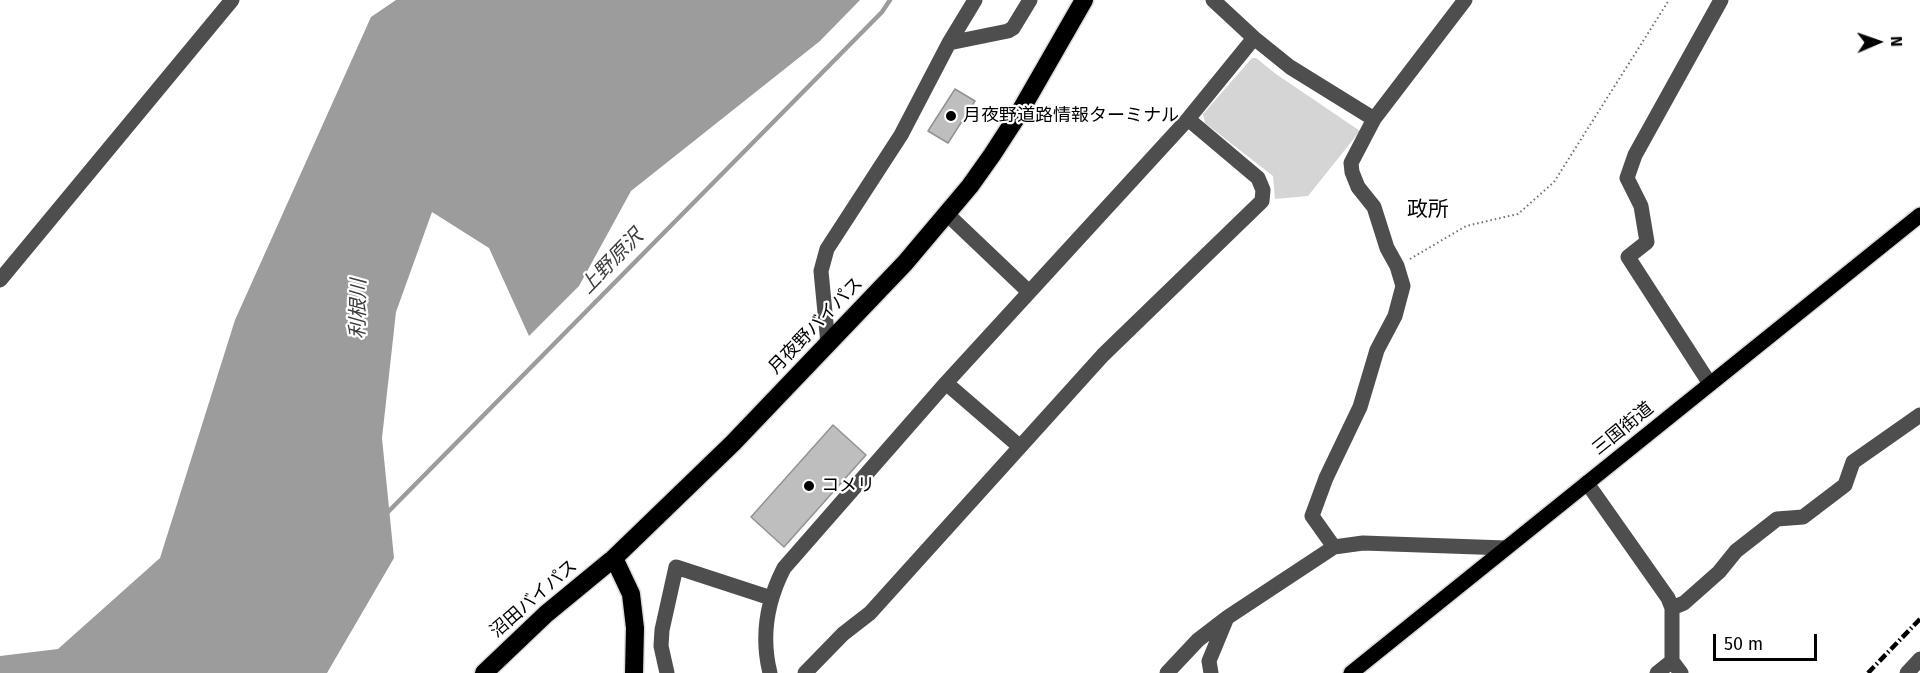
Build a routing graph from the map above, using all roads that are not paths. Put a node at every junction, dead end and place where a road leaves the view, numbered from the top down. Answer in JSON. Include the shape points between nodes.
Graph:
{"nodes":[{"id":1,"x":232,"y":0,"type":"edge"},
{"id":2,"x":975,"y":0,"type":"edge"},
{"id":3,"x":1030,"y":0,"type":"edge"},
{"id":4,"x":1084,"y":0,"type":"edge"},
{"id":5,"x":1213,"y":0,"type":"edge"},
{"id":6,"x":1465,"y":0,"type":"edge"},
{"id":7,"x":1721,"y":0,"type":"edge"},
{"id":8,"x":1254,"y":38,"type":"junction"},
{"id":9,"x":949,"y":43,"type":"junction"},
{"id":10,"x":1188,"y":118,"type":"junction"},
{"id":11,"x":1374,"y":119,"type":"junction"},
{"id":12,"x":947,"y":214,"type":"junction"},
{"id":13,"x":1920,"y":216,"type":"edge"},
{"id":14,"x":0,"y":280,"type":"edge"},
{"id":15,"x":1029,"y":292,"type":"junction"},
{"id":16,"x":828,"y":344,"type":"junction"},
{"id":17,"x":946,"y":383,"type":"junction"},
{"id":18,"x":1710,"y":384,"type":"junction"},
{"id":19,"x":1920,"y":415,"type":"edge"},
{"id":20,"x":1019,"y":446,"type":"junction"},
{"id":21,"x":1587,"y":483,"type":"junction"},
{"id":22,"x":1334,"y":547,"type":"junction"},
{"id":23,"x":1506,"y":548,"type":"junction"},
{"id":24,"x":614,"y":558,"type":"junction"},
{"id":25,"x":771,"y":598,"type":"junction"},
{"id":26,"x":1671,"y":608,"type":"junction"},
{"id":27,"x":1228,"y":617,"type":"junction"},
{"id":28,"x":1920,"y":659,"type":"edge"},
{"id":29,"x":1677,"y":667,"type":"edge"},
{"id":30,"x":665,"y":670,"type":"edge"},
{"id":31,"x":484,"y":673,"type":"edge"},
{"id":32,"x":634,"y":673,"type":"edge"},
{"id":33,"x":770,"y":673,"type":"edge"},
{"id":34,"x":805,"y":673,"type":"edge"},
{"id":35,"x":1167,"y":673,"type":"edge"},
{"id":36,"x":1211,"y":673,"type":"edge"},
{"id":37,"x":1351,"y":673,"type":"edge"},
{"id":38,"x":1657,"y":673,"type":"edge"},
{"id":39,"x":1906,"y":673,"type":"edge"}],
"edges":[{"from":1,"to":14,"type":"street"},
{"from":2,"to":9,"type":"street"},
{"from":3,"to":9,"type":"street","via":[[1008,31]]},
{"from":4,"to":12,"type":"highway","name":"月夜野バイパス","via":[[1012,125]]},
{"from":5,"to":8,"type":"street"},
{"from":6,"to":11,"type":"street"},
{"from":7,"to":18,"type":"street","via":[[1635,155],[1627,178],[1641,206],[1647,242],[1628,256]]},
{"from":8,"to":10,"type":"street"},
{"from":8,"to":11,"type":"street","via":[[1290,67]]},
{"from":9,"to":16,"type":"street","via":[[901,135],[827,249],[821,271]]},
{"from":10,"to":15,"type":"street"},
{"from":10,"to":20,"type":"street","via":[[1258,178],[1262,201],[1102,355]]},
{"from":11,"to":22,"type":"street","via":[[1354,154],[1352,172],[1374,207],[1402,286],[1395,316],[1377,350],[1360,407],[1312,516]]},
{"from":12,"to":15,"type":"street"},
{"from":12,"to":16,"type":"highway","name":"月夜野バイパス"},
{"from":13,"to":18,"type":"main road","name":"三国街道"},
{"from":15,"to":17,"type":"street"},
{"from":16,"to":24,"type":"highway","name":"月夜野バイパス"},
{"from":17,"to":20,"type":"street"},
{"from":17,"to":25,"type":"street","via":[[799,549],[784,568]]},
{"from":18,"to":21,"type":"main road","name":"三国街道"},
{"from":19,"to":26,"type":"street","via":[[1853,462],[1845,485],[1803,517],[1776,519],[1736,551],[1684,603]]},
{"from":20,"to":34,"type":"street","via":[[870,613]]},
{"from":21,"to":23,"type":"main road","name":"三国街道"},
{"from":21,"to":26,"type":"street","via":[[1664,590]]},
{"from":22,"to":23,"type":"street","via":[[1374,543]]},
{"from":22,"to":27,"type":"street"},
{"from":23,"to":37,"type":"main road","name":"三国街道"},
{"from":24,"to":31,"type":"highway","name":"沼田バイパス","via":[[546,614]]},
{"from":24,"to":32,"type":"highway","via":[[631,594]]},
{"from":25,"to":30,"type":"street","via":[[676,567],[662,630]]},
{"from":25,"to":33,"type":"street","via":[[765,638]]},
{"from":26,"to":29,"type":"street"},
{"from":27,"to":35,"type":"street","via":[[1198,640]]},
{"from":27,"to":36,"type":"street","via":[[1209,661]]},
{"from":28,"to":39,"type":"street"},
{"from":29,"to":38,"type":"street"}]}
